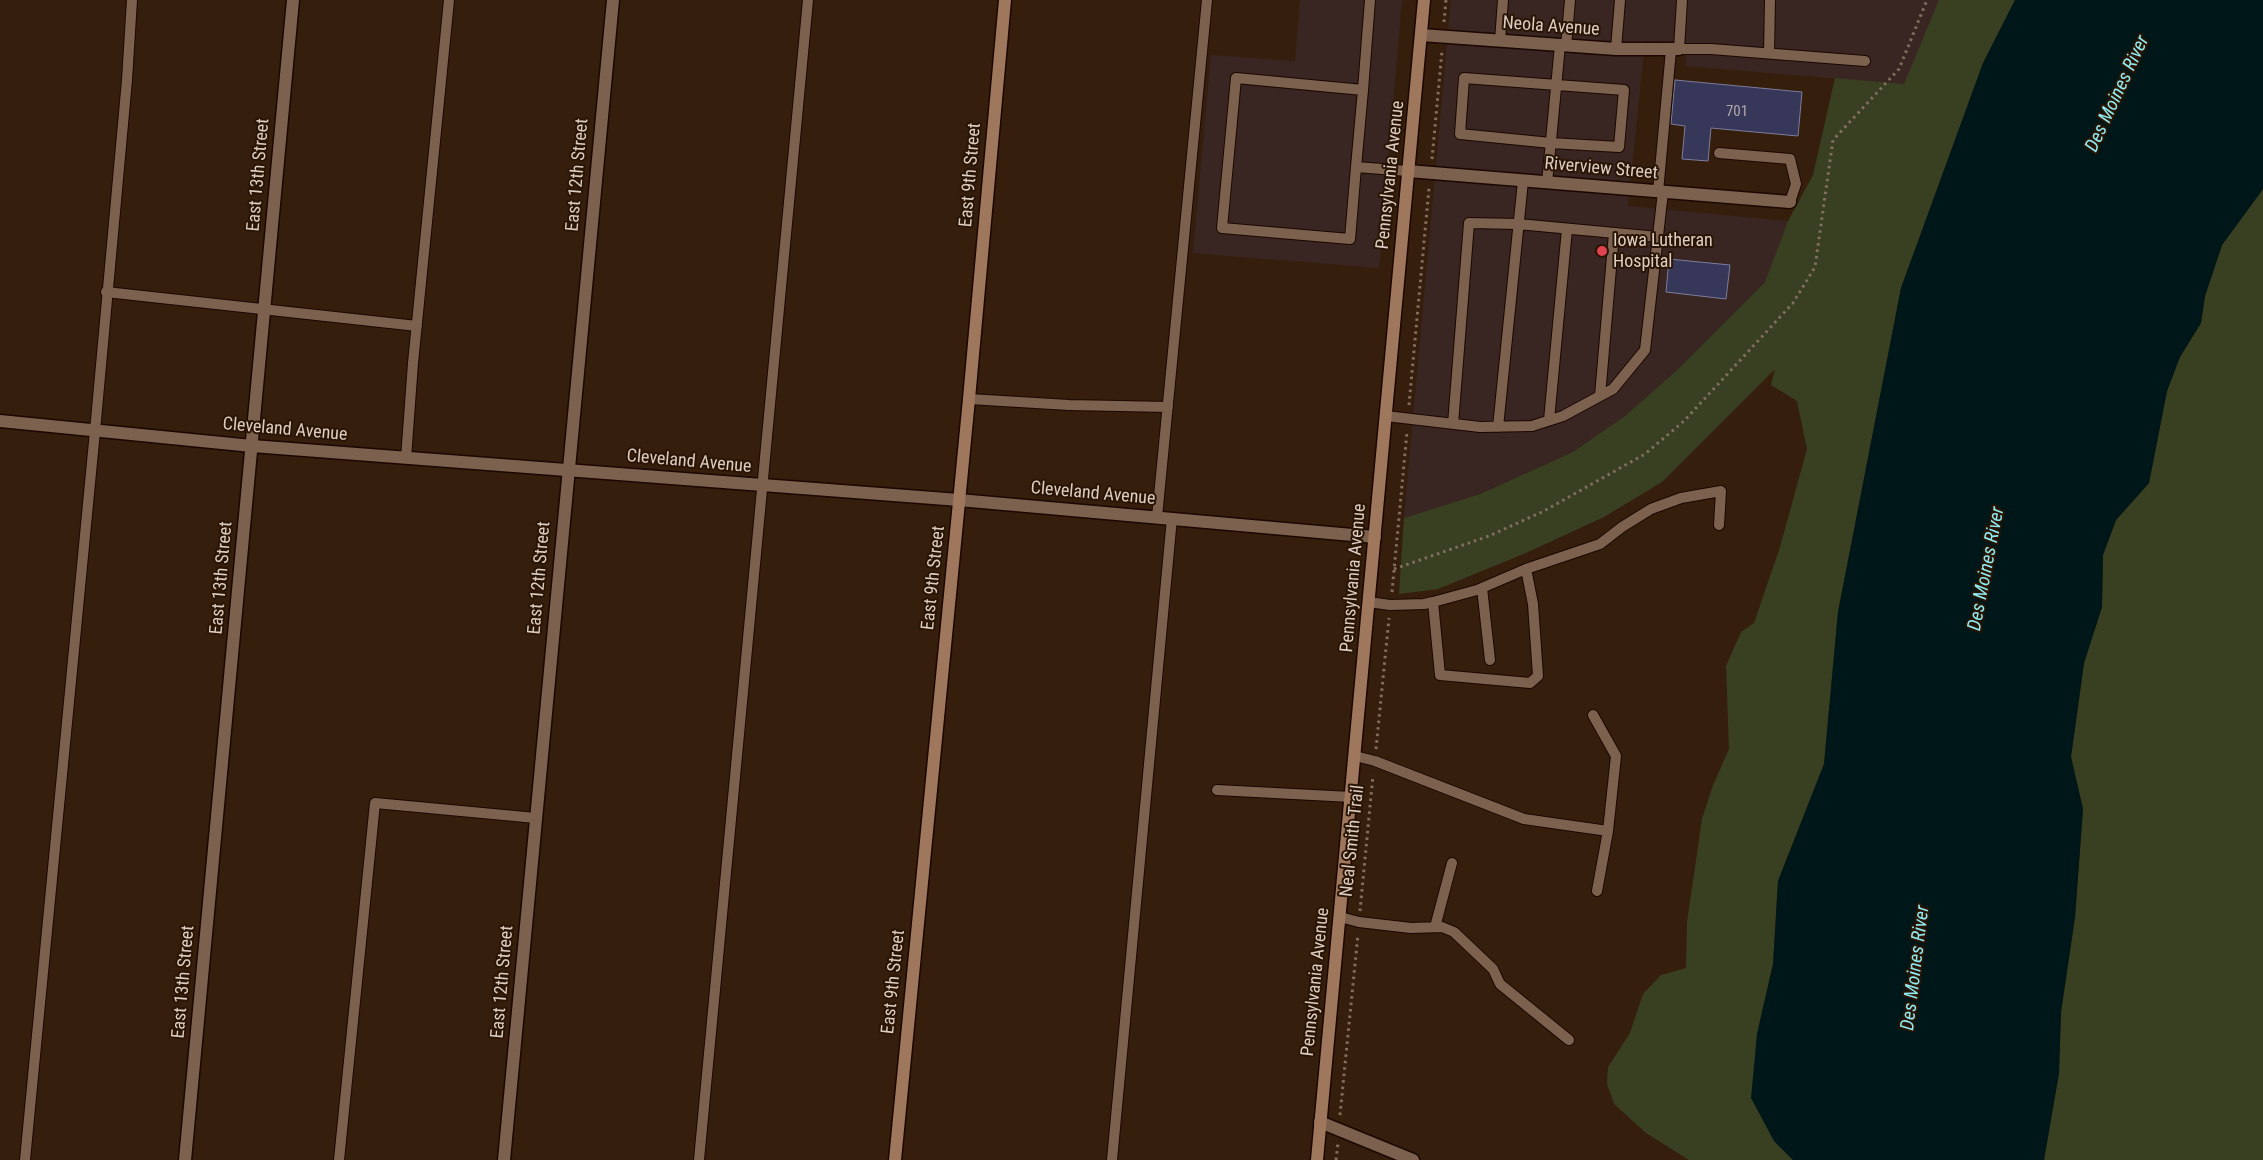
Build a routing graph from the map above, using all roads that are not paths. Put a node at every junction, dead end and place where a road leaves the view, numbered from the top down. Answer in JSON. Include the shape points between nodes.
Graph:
{"nodes":[{"id":1,"x":132,"y":0,"type":"edge"},
{"id":2,"x":293,"y":0,"type":"edge"},
{"id":3,"x":449,"y":0,"type":"edge"},
{"id":4,"x":613,"y":0,"type":"edge"},
{"id":5,"x":808,"y":0,"type":"edge"},
{"id":6,"x":1005,"y":0,"type":"edge"},
{"id":7,"x":1207,"y":0,"type":"edge"},
{"id":8,"x":1370,"y":0,"type":"edge"},
{"id":9,"x":1424,"y":0,"type":"edge"},
{"id":10,"x":1503,"y":0,"type":"edge"},
{"id":11,"x":1570,"y":0,"type":"edge"},
{"id":12,"x":1620,"y":0,"type":"edge"},
{"id":13,"x":1682,"y":0,"type":"edge"},
{"id":14,"x":1770,"y":0,"type":"edge"},
{"id":15,"x":1421,"y":35,"type":"junction"},
{"id":16,"x":1500,"y":41,"type":"junction"},
{"id":17,"x":1563,"y":45,"type":"junction"},
{"id":18,"x":1616,"y":49,"type":"junction"},
{"id":19,"x":1675,"y":49,"type":"junction"},
{"id":20,"x":1769,"y":53,"type":"junction"},
{"id":21,"x":1865,"y":61,"type":"dead end"},
{"id":22,"x":1556,"y":84,"type":"junction"},
{"id":23,"x":1363,"y":90,"type":"junction"},
{"id":24,"x":1551,"y":143,"type":"junction"},
{"id":25,"x":1720,"y":153,"type":"dead end"},
{"id":26,"x":1356,"y":167,"type":"junction"},
{"id":27,"x":1408,"y":171,"type":"junction"},
{"id":28,"x":1523,"y":181,"type":"junction"},
{"id":29,"x":1547,"y":182,"type":"junction"},
{"id":30,"x":1660,"y":192,"type":"junction"},
{"id":31,"x":1790,"y":202,"type":"joint"},
{"id":32,"x":1518,"y":224,"type":"junction"},
{"id":33,"x":1567,"y":229,"type":"junction"},
{"id":34,"x":1614,"y":233,"type":"junction"},
{"id":35,"x":1658,"y":237,"type":"junction"},
{"id":36,"x":106,"y":292,"type":"junction"},
{"id":37,"x":264,"y":308,"type":"junction"},
{"id":38,"x":417,"y":326,"type":"junction"},
{"id":39,"x":1600,"y":396,"type":"junction"},
{"id":40,"x":969,"y":399,"type":"junction"},
{"id":41,"x":1168,"y":407,"type":"junction"},
{"id":42,"x":1386,"y":416,"type":"junction"},
{"id":43,"x":1549,"y":420,"type":"junction"},
{"id":44,"x":0,"y":421,"type":"edge"},
{"id":45,"x":1453,"y":424,"type":"junction"},
{"id":46,"x":1498,"y":427,"type":"junction"},
{"id":47,"x":95,"y":431,"type":"junction"},
{"id":48,"x":252,"y":446,"type":"junction"},
{"id":49,"x":406,"y":458,"type":"junction"},
{"id":50,"x":568,"y":470,"type":"junction"},
{"id":51,"x":763,"y":486,"type":"junction"},
{"id":52,"x":959,"y":500,"type":"junction"},
{"id":53,"x":1157,"y":517,"type":"junction"},
{"id":54,"x":1172,"y":518,"type":"junction"},
{"id":55,"x":1719,"y":525,"type":"dead end"},
{"id":56,"x":1375,"y":537,"type":"junction"},
{"id":57,"x":1526,"y":569,"type":"junction"},
{"id":58,"x":1482,"y":588,"type":"junction"},
{"id":59,"x":1369,"y":602,"type":"junction"},
{"id":60,"x":1433,"y":602,"type":"junction"},
{"id":61,"x":1490,"y":660,"type":"dead end"},
{"id":62,"x":1594,"y":715,"type":"dead end"},
{"id":63,"x":1355,"y":756,"type":"junction"},
{"id":64,"x":1217,"y":790,"type":"dead end"},
{"id":65,"x":1351,"y":797,"type":"junction"},
{"id":66,"x":536,"y":818,"type":"junction"},
{"id":67,"x":1608,"y":831,"type":"junction"},
{"id":68,"x":1452,"y":863,"type":"dead end"},
{"id":69,"x":1597,"y":891,"type":"dead end"},
{"id":70,"x":1340,"y":917,"type":"junction"},
{"id":71,"x":1435,"y":927,"type":"junction"},
{"id":72,"x":1570,"y":1040,"type":"dead end"},
{"id":73,"x":1320,"y":1122,"type":"junction"},
{"id":74,"x":26,"y":1160,"type":"edge"},
{"id":75,"x":185,"y":1160,"type":"edge"},
{"id":76,"x":339,"y":1160,"type":"edge"},
{"id":77,"x":504,"y":1160,"type":"edge"},
{"id":78,"x":699,"y":1160,"type":"edge"},
{"id":79,"x":895,"y":1160,"type":"edge"},
{"id":80,"x":1112,"y":1160,"type":"edge"},
{"id":81,"x":1317,"y":1160,"type":"edge"},
{"id":82,"x":1413,"y":1160,"type":"edge"}],
"edges":[{"from":1,"to":36,"type":"lane"},
{"from":2,"to":37,"type":"street","name":"East 13th Street"},
{"from":3,"to":38,"type":"lane"},
{"from":4,"to":50,"type":"street","name":"East 12th Street"},
{"from":5,"to":51,"type":"lane"},
{"from":6,"to":40,"type":"street","name":"East 9th Street"},
{"from":7,"to":41,"type":"lane"},
{"from":8,"to":23,"type":"lane"},
{"from":9,"to":15,"type":"street","name":"Pennsylvania Avenue"},
{"from":10,"to":16,"type":"lane"},
{"from":11,"to":17,"type":"lane"},
{"from":12,"to":18,"type":"lane"},
{"from":13,"to":19,"type":"lane"},
{"from":14,"to":20,"type":"lane"},
{"from":15,"to":16,"type":"street","name":"Neola Avenue"},
{"from":15,"to":27,"type":"street","name":"Pennsylvania Avenue"},
{"from":16,"to":17,"type":"street","name":"Neola Avenue"},
{"from":17,"to":18,"type":"street","name":"Neola Avenue"},
{"from":17,"to":22,"type":"lane"},
{"from":18,"to":19,"type":"street","name":"Neola Avenue"},
{"from":19,"to":20,"type":"lane"},
{"from":19,"to":30,"type":"lane"},
{"from":20,"to":21,"type":"lane"},
{"from":22,"to":24,"type":"lane"},
{"from":22,"to":24,"type":"lane","via":[[1624,90],[1621,128],[1619,147]]},
{"from":22,"to":24,"type":"lane","via":[[1464,78],[1460,134]]},
{"from":23,"to":26,"type":"lane"},
{"from":23,"to":26,"type":"lane","via":[[1236,78],[1222,228],[1350,240]]},
{"from":24,"to":29,"type":"lane"},
{"from":25,"to":31,"type":"lane","via":[[1790,160],[1796,184]]},
{"from":26,"to":27,"type":"lane"},
{"from":27,"to":28,"type":"street","name":"Riverview Street"},
{"from":27,"to":42,"type":"street","name":"Pennsylvania Avenue"},
{"from":28,"to":29,"type":"street","name":"Riverview Street"},
{"from":28,"to":32,"type":"lane"},
{"from":29,"to":30,"type":"street","name":"Riverview Street"},
{"from":30,"to":31,"type":"street","name":"Riverview Street"},
{"from":30,"to":35,"type":"lane"},
{"from":32,"to":33,"type":"lane"},
{"from":32,"to":45,"type":"lane","via":[[1469,223]]},
{"from":32,"to":46,"type":"lane"},
{"from":33,"to":34,"type":"lane"},
{"from":33,"to":43,"type":"lane"},
{"from":34,"to":35,"type":"lane"},
{"from":34,"to":39,"type":"lane"},
{"from":35,"to":39,"type":"lane","via":[[1645,350],[1613,389]]},
{"from":36,"to":37,"type":"lane"},
{"from":36,"to":47,"type":"lane"},
{"from":37,"to":38,"type":"lane"},
{"from":37,"to":48,"type":"street","name":"East 13th Street"},
{"from":38,"to":49,"type":"lane"},
{"from":39,"to":43,"type":"lane","via":[[1564,416]]},
{"from":40,"to":41,"type":"lane"},
{"from":40,"to":52,"type":"street","name":"East 9th Street"},
{"from":41,"to":53,"type":"lane"},
{"from":42,"to":45,"type":"lane"},
{"from":42,"to":56,"type":"street","name":"Pennsylvania Avenue"},
{"from":43,"to":46,"type":"lane","via":[[1532,426]]},
{"from":44,"to":47,"type":"street","name":"Cleveland Avenue"},
{"from":45,"to":46,"type":"lane"},
{"from":47,"to":48,"type":"street","name":"Cleveland Avenue"},
{"from":47,"to":74,"type":"lane"},
{"from":48,"to":49,"type":"street","name":"Cleveland Avenue"},
{"from":48,"to":75,"type":"street","name":"East 13th Street"},
{"from":49,"to":50,"type":"street","name":"Cleveland Avenue"},
{"from":50,"to":51,"type":"street","name":"Cleveland Avenue"},
{"from":50,"to":66,"type":"street","name":"East 12th Street"},
{"from":51,"to":52,"type":"street","name":"Cleveland Avenue"},
{"from":51,"to":78,"type":"lane"},
{"from":52,"to":53,"type":"street","name":"Cleveland Avenue"},
{"from":52,"to":79,"type":"street","name":"East 9th Street"},
{"from":53,"to":54,"type":"street","name":"Cleveland Avenue"},
{"from":54,"to":56,"type":"street","name":"Cleveland Avenue"},
{"from":54,"to":80,"type":"lane"},
{"from":55,"to":57,"type":"lane","via":[[1721,491],[1681,498],[1651,509],[1600,544]]},
{"from":56,"to":59,"type":"street","name":"Pennsylvania Avenue"},
{"from":57,"to":58,"type":"lane"},
{"from":57,"to":60,"type":"lane","via":[[1534,604],[1538,676],[1530,683],[1440,676]]},
{"from":58,"to":60,"type":"lane"},
{"from":58,"to":61,"type":"lane"},
{"from":59,"to":60,"type":"lane","via":[[1390,605]]},
{"from":59,"to":63,"type":"street","name":"Pennsylvania Avenue"},
{"from":62,"to":67,"type":"lane","via":[[1616,756]]},
{"from":63,"to":65,"type":"street","name":"Pennsylvania Avenue"},
{"from":63,"to":67,"type":"lane","via":[[1524,819]]},
{"from":64,"to":65,"type":"lane"},
{"from":65,"to":70,"type":"street","name":"Pennsylvania Avenue"},
{"from":66,"to":76,"type":"lane","via":[[375,803]]},
{"from":66,"to":77,"type":"street","name":"East 12th Street"},
{"from":67,"to":69,"type":"lane"},
{"from":68,"to":71,"type":"lane"},
{"from":70,"to":71,"type":"lane","via":[[1410,928]]},
{"from":70,"to":73,"type":"street","name":"Pennsylvania Avenue"},
{"from":71,"to":72,"type":"lane","via":[[1454,932],[1493,969],[1500,984]]},
{"from":73,"to":81,"type":"street","name":"Pennsylvania Avenue"},
{"from":73,"to":82,"type":"street"}]}
